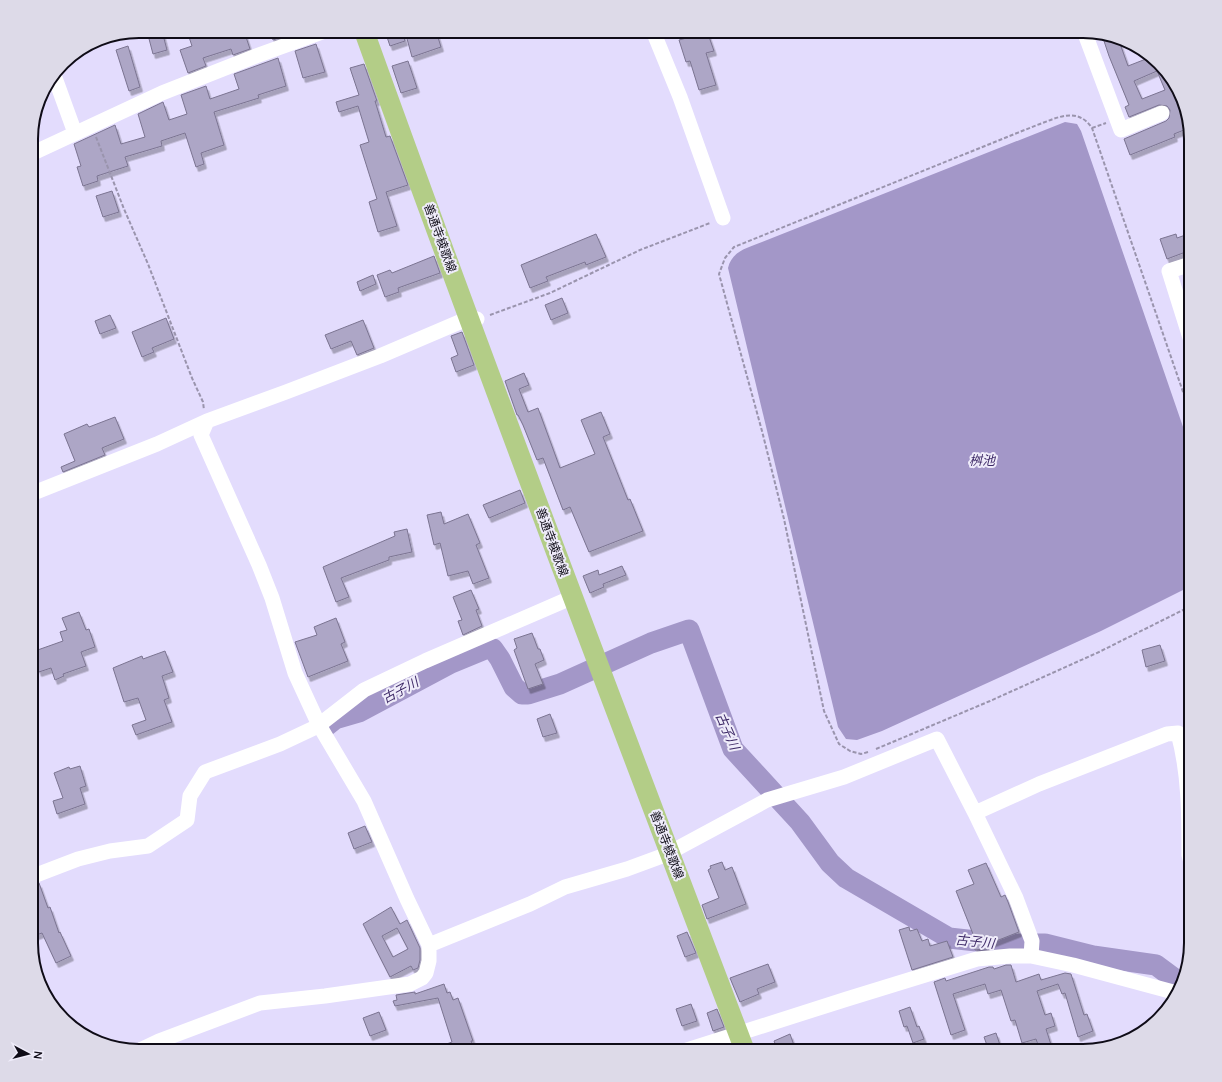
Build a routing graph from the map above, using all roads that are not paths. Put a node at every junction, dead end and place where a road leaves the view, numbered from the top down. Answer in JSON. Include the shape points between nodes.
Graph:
{"nodes":[{"id":1,"x":306,"y":38,"type":"edge"},
{"id":2,"x":367,"y":38,"type":"edge"},
{"id":3,"x":656,"y":38,"type":"edge"},
{"id":4,"x":1087,"y":38,"type":"edge"},
{"id":5,"x":56,"y":81,"type":"edge"},
{"id":6,"x":1162,"y":113,"type":"dead end"},
{"id":7,"x":75,"y":133,"type":"junction"},
{"id":8,"x":38,"y":151,"type":"edge"},
{"id":9,"x":723,"y":218,"type":"road end"},
{"id":10,"x":1184,"y":266,"type":"edge"},
{"id":11,"x":473,"y":319,"type":"junction"},
{"id":12,"x":1184,"y":319,"type":"edge"},
{"id":13,"x":206,"y":421,"type":"junction"},
{"id":14,"x":38,"y":491,"type":"edge"},
{"id":15,"x":573,"y":597,"type":"junction"},
{"id":16,"x":319,"y":725,"type":"junction"},
{"id":17,"x":1184,"y":763,"type":"edge"},
{"id":18,"x":975,"y":813,"type":"junction"},
{"id":19,"x":670,"y":852,"type":"junction"},
{"id":20,"x":38,"y":874,"type":"edge"},
{"id":21,"x":429,"y":945,"type":"junction"},
{"id":22,"x":1030,"y":956,"type":"junction"},
{"id":23,"x":1172,"y":992,"type":"edge"},
{"id":24,"x":742,"y":1043,"type":"edge"},
{"id":25,"x":153,"y":1044,"type":"edge"},
{"id":26,"x":705,"y":1044,"type":"edge"}],
"edges":[{"from":1,"to":7,"type":"street","via":[[162,93]]},
{"from":2,"to":11,"type":"main road","name":"善通寺綾歌線"},
{"from":3,"to":9,"type":"street"},
{"from":4,"to":6,"type":"street","via":[[1121,130]]},
{"from":5,"to":7,"type":"street"},
{"from":7,"to":8,"type":"street"},
{"from":10,"to":12,"type":"street","via":[[1169,271]]},
{"from":11,"to":13,"type":"street"},
{"from":11,"to":15,"type":"main road","name":"善通寺綾歌線"},
{"from":13,"to":14,"type":"street"},
{"from":13,"to":16,"type":"street","via":[[201,435],[259,565],[295,674]]},
{"from":15,"to":16,"type":"street","via":[[364,690]]},
{"from":15,"to":19,"type":"main road","name":"善通寺綾歌線"},
{"from":16,"to":20,"type":"street","via":[[280,744],[205,772],[190,796],[187,820],[148,846],[110,851],[78,859]]},
{"from":16,"to":21,"type":"street","via":[[364,801]]},
{"from":17,"to":18,"type":"street","via":[[1178,733],[1167,734],[1039,784]]},
{"from":18,"to":19,"type":"street","via":[[937,739],[844,777],[767,800]]},
{"from":18,"to":22,"type":"street","via":[[1016,898],[1032,941]]},
{"from":19,"to":21,"type":"street","via":[[627,869],[565,887]]},
{"from":19,"to":24,"type":"main road","name":"善通寺綾歌線"},
{"from":21,"to":25,"type":"street","via":[[426,973],[410,984],[260,1003]]},
{"from":22,"to":23,"type":"street"},
{"from":22,"to":24,"type":"street","via":[[977,959],[846,999]]},
{"from":24,"to":26,"type":"street","via":[[732,1035]]}]}
